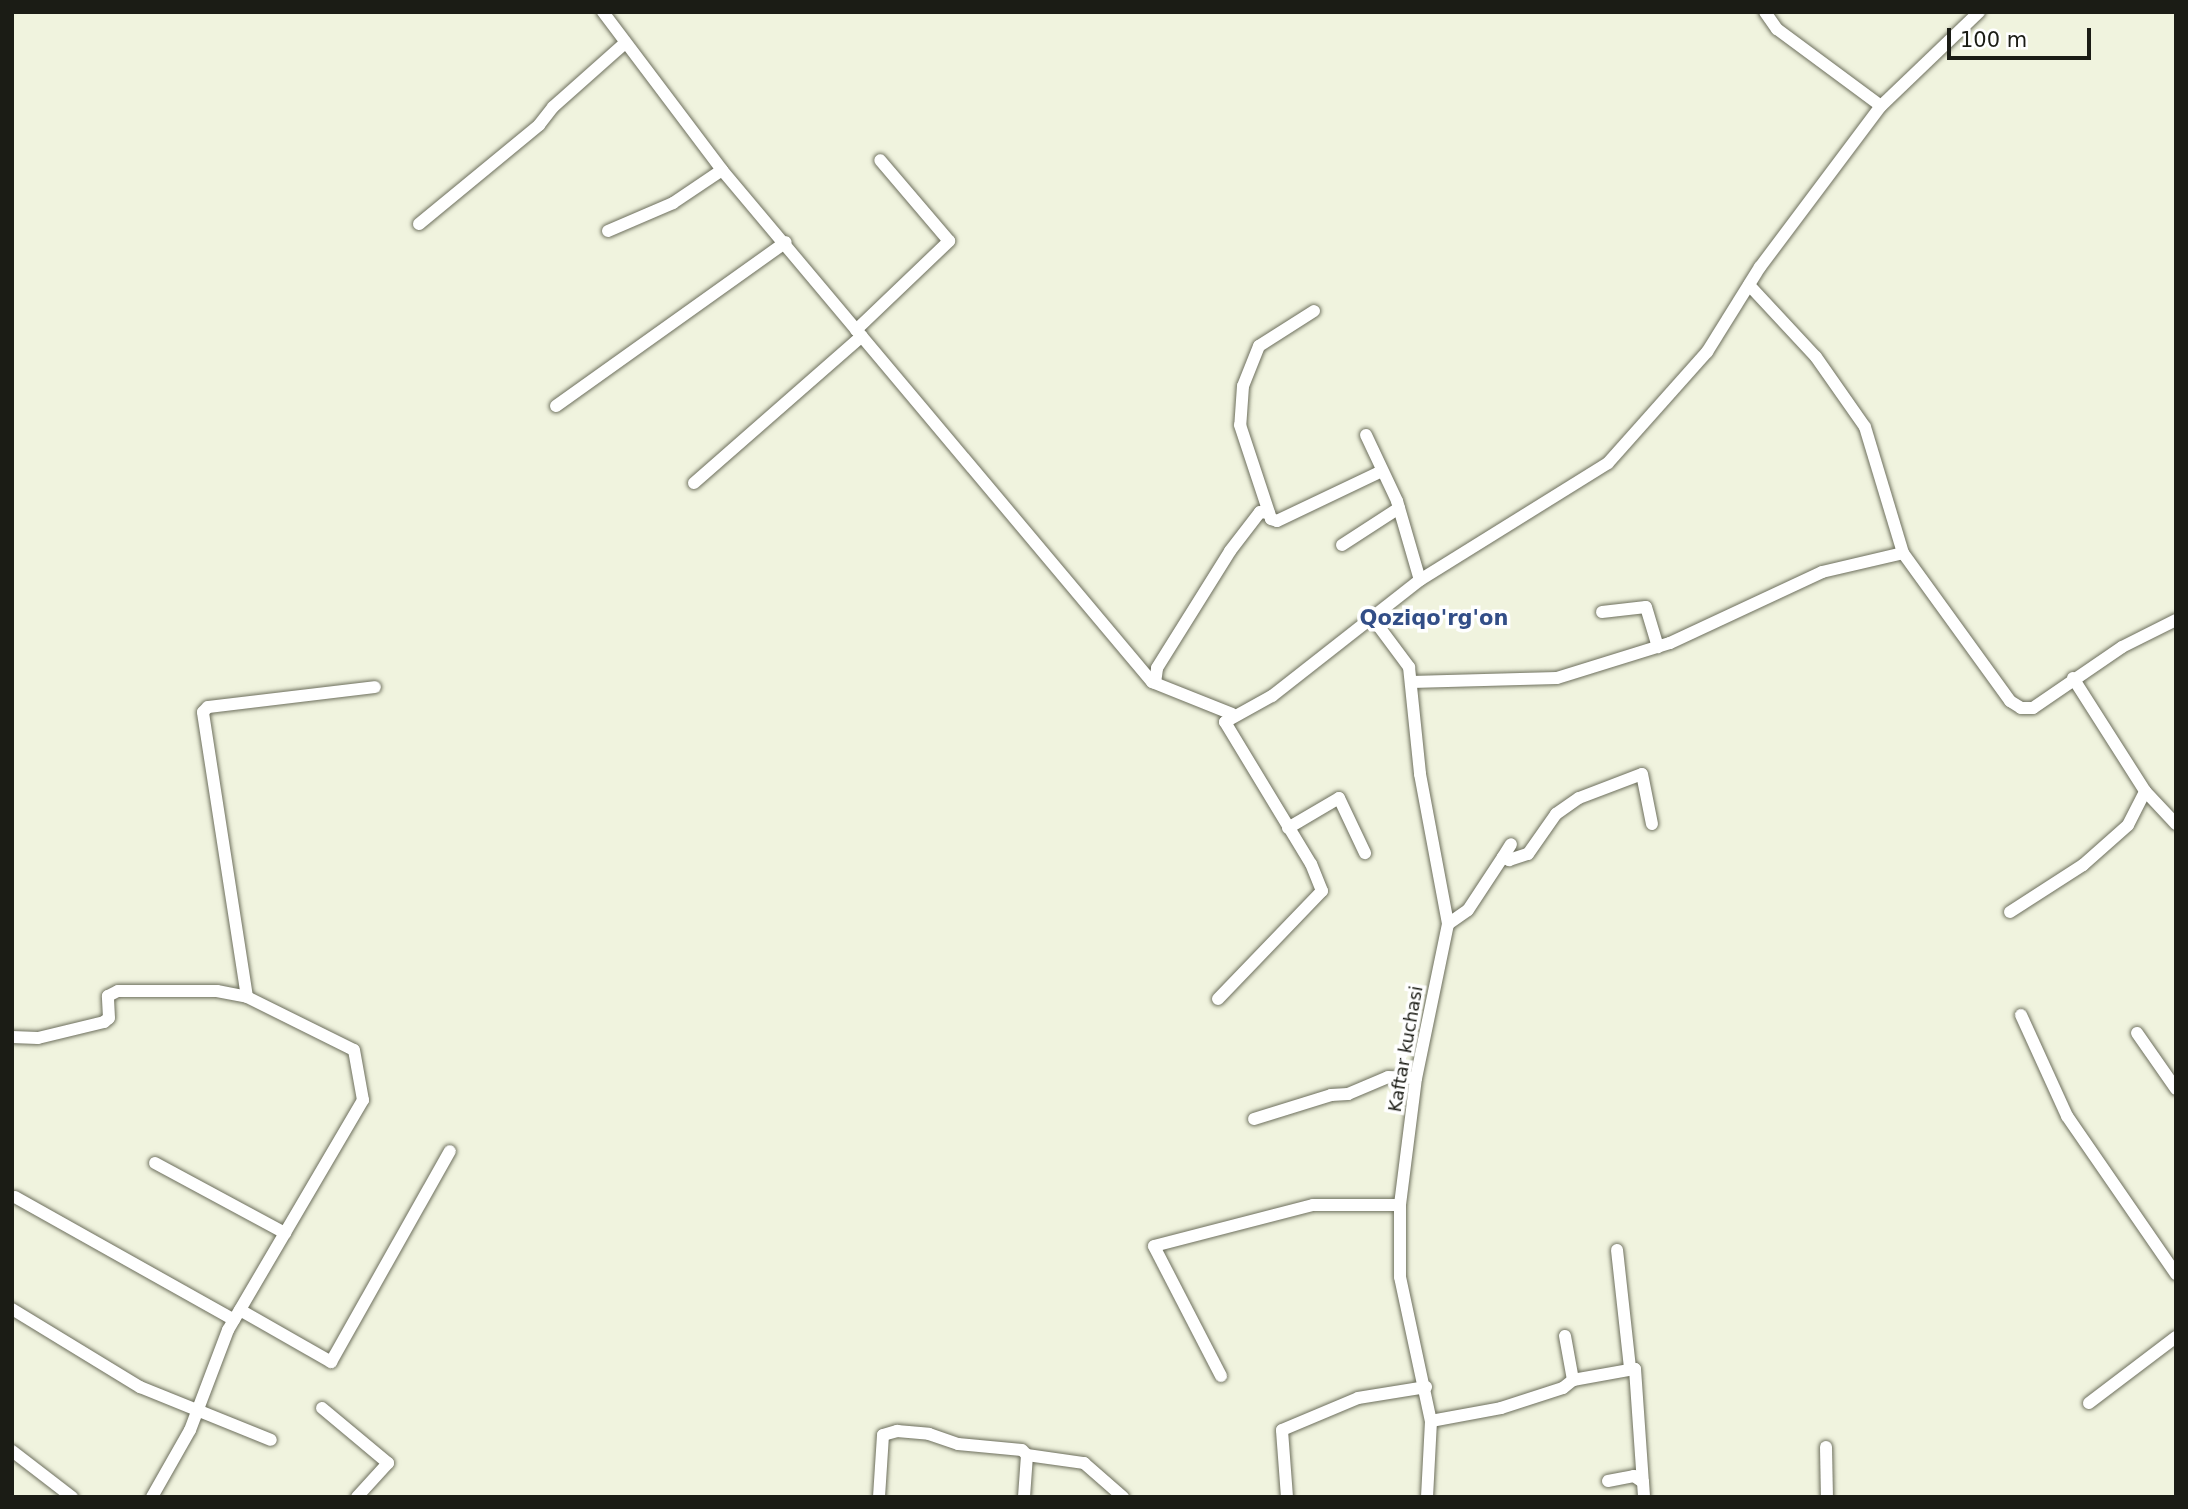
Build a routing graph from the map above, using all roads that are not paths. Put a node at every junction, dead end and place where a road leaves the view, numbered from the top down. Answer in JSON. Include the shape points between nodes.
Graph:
{"nodes":[{"id":1,"x":603,"y":12,"type":"edge"},
{"id":2,"x":1765,"y":12,"type":"edge"},
{"id":3,"x":1979,"y":12,"type":"edge"},
{"id":4,"x":625,"y":43,"type":"junction"},
{"id":5,"x":1881,"y":106,"type":"junction"},
{"id":6,"x":880,"y":160,"type":"dead end"},
{"id":7,"x":722,"y":170,"type":"junction"},
{"id":8,"x":419,"y":224,"type":"dead end"},
{"id":9,"x":608,"y":231,"type":"dead end"},
{"id":10,"x":786,"y":242,"type":"junction"},
{"id":11,"x":1749,"y":285,"type":"junction"},
{"id":12,"x":1314,"y":311,"type":"dead end"},
{"id":13,"x":859,"y":333,"type":"junction"},
{"id":14,"x":556,"y":405,"type":"dead end"},
{"id":15,"x":1366,"y":435,"type":"dead end"},
{"id":16,"x":1382,"y":471,"type":"junction"},
{"id":17,"x":694,"y":483,"type":"dead end"},
{"id":18,"x":1399,"y":508,"type":"junction"},
{"id":19,"x":1269,"y":513,"type":"junction"},
{"id":20,"x":1342,"y":545,"type":"dead end"},
{"id":21,"x":1903,"y":553,"type":"junction"},
{"id":22,"x":1420,"y":580,"type":"junction"},
{"id":23,"x":1602,"y":612,"type":"dead end"},
{"id":24,"x":1374,"y":620,"type":"junction"},
{"id":25,"x":2176,"y":620,"type":"edge"},
{"id":26,"x":1658,"y":647,"type":"junction"},
{"id":27,"x":2073,"y":678,"type":"junction"},
{"id":28,"x":1411,"y":682,"type":"junction"},
{"id":29,"x":1155,"y":683,"type":"junction"},
{"id":30,"x":375,"y":687,"type":"dead end"},
{"id":31,"x":1232,"y":714,"type":"junction"},
{"id":32,"x":2145,"y":791,"type":"junction"},
{"id":33,"x":1652,"y":824,"type":"dead end"},
{"id":34,"x":2176,"y":824,"type":"edge"},
{"id":35,"x":1288,"y":828,"type":"junction"},
{"id":36,"x":1511,"y":845,"type":"dead end"},
{"id":37,"x":1365,"y":853,"type":"dead end"},
{"id":38,"x":1503,"y":857,"type":"junction"},
{"id":39,"x":2010,"y":912,"type":"dead end"},
{"id":40,"x":1448,"y":923,"type":"junction"},
{"id":41,"x":247,"y":997,"type":"junction"},
{"id":42,"x":1218,"y":999,"type":"dead end"},
{"id":43,"x":2021,"y":1015,"type":"dead end"},
{"id":44,"x":2137,"y":1033,"type":"dead end"},
{"id":45,"x":12,"y":1037,"type":"edge"},
{"id":46,"x":1416,"y":1078,"type":"junction"},
{"id":47,"x":2176,"y":1089,"type":"edge"},
{"id":48,"x":1254,"y":1119,"type":"dead end"},
{"id":49,"x":450,"y":1151,"type":"dead end"},
{"id":50,"x":155,"y":1163,"type":"dead end"},
{"id":51,"x":15,"y":1196,"type":"dead end"},
{"id":52,"x":1400,"y":1205,"type":"junction"},
{"id":53,"x":285,"y":1233,"type":"junction"},
{"id":54,"x":1617,"y":1250,"type":"dead end"},
{"id":55,"x":2176,"y":1274,"type":"edge"},
{"id":56,"x":12,"y":1309,"type":"edge"},
{"id":57,"x":237,"y":1315,"type":"junction"},
{"id":58,"x":1565,"y":1336,"type":"dead end"},
{"id":59,"x":2176,"y":1337,"type":"edge"},
{"id":60,"x":1630,"y":1367,"type":"junction"},
{"id":61,"x":1221,"y":1376,"type":"dead end"},
{"id":62,"x":1573,"y":1380,"type":"junction"},
{"id":63,"x":1426,"y":1387,"type":"junction"},
{"id":64,"x":2089,"y":1403,"type":"dead end"},
{"id":65,"x":322,"y":1408,"type":"dead end"},
{"id":66,"x":195,"y":1413,"type":"junction"},
{"id":67,"x":1431,"y":1421,"type":"junction"},
{"id":68,"x":271,"y":1440,"type":"dead end"},
{"id":69,"x":1826,"y":1447,"type":"dead end"},
{"id":70,"x":12,"y":1451,"type":"edge"},
{"id":71,"x":1027,"y":1455,"type":"junction"},
{"id":72,"x":1608,"y":1480,"type":"dead end"},
{"id":73,"x":1643,"y":1482,"type":"junction"},
{"id":74,"x":72,"y":1497,"type":"edge"},
{"id":75,"x":152,"y":1497,"type":"edge"},
{"id":76,"x":357,"y":1497,"type":"edge"},
{"id":77,"x":878,"y":1497,"type":"edge"},
{"id":78,"x":1024,"y":1497,"type":"edge"},
{"id":79,"x":1123,"y":1497,"type":"edge"},
{"id":80,"x":1287,"y":1497,"type":"edge"},
{"id":81,"x":1427,"y":1497,"type":"edge"},
{"id":82,"x":1644,"y":1497,"type":"edge"},
{"id":83,"x":1827,"y":1497,"type":"edge"}],
"edges":[{"from":1,"to":4,"type":"street"},
{"from":2,"to":5,"type":"street","via":[[1777,29]]},
{"from":3,"to":5,"type":"street"},
{"from":4,"to":7,"type":"street"},
{"from":4,"to":8,"type":"street","via":[[553,107],[540,125]]},
{"from":5,"to":11,"type":"street"},
{"from":6,"to":13,"type":"street","via":[[949,241]]},
{"from":7,"to":9,"type":"street","via":[[673,203]]},
{"from":7,"to":10,"type":"street"},
{"from":10,"to":13,"type":"street"},
{"from":10,"to":14,"type":"street"},
{"from":11,"to":21,"type":"street","via":[[1816,357],[1865,427]]},
{"from":11,"to":22,"type":"street","via":[[1707,352],[1608,463]]},
{"from":12,"to":19,"type":"street","via":[[1259,346],[1243,386],[1240,425]]},
{"from":13,"to":17,"type":"street"},
{"from":13,"to":29,"type":"street"},
{"from":15,"to":16,"type":"street"},
{"from":16,"to":18,"type":"street"},
{"from":16,"to":19,"type":"street","via":[[1277,521]]},
{"from":18,"to":20,"type":"street"},
{"from":18,"to":22,"type":"street"},
{"from":19,"to":29,"type":"street","via":[[1260,512],[1230,551],[1157,668]]},
{"from":21,"to":26,"type":"street","via":[[1822,572]]},
{"from":21,"to":27,"type":"street","via":[[2010,701],[2033,708]]},
{"from":22,"to":24,"type":"street"},
{"from":23,"to":26,"type":"street","via":[[1646,607]]},
{"from":24,"to":28,"type":"street","name":"Kaftar kuchasi","via":[[1409,667]]},
{"from":24,"to":31,"type":"street","via":[[1272,696]]},
{"from":25,"to":27,"type":"street"},
{"from":26,"to":28,"type":"street","via":[[1557,678]]},
{"from":27,"to":32,"type":"street"},
{"from":28,"to":40,"type":"street","name":"Kaftar kuchasi","via":[[1420,774]]},
{"from":29,"to":31,"type":"street"},
{"from":30,"to":41,"type":"street","via":[[208,707],[203,712]]},
{"from":31,"to":35,"type":"street","via":[[1225,722],[1229,733]]},
{"from":32,"to":34,"type":"street"},
{"from":32,"to":39,"type":"street","via":[[2119,834],[2083,866]]},
{"from":33,"to":38,"type":"street","via":[[1642,774],[1638,774],[1580,798],[1556,814],[1528,854],[1509,860]]},
{"from":35,"to":37,"type":"street","via":[[1339,798]]},
{"from":35,"to":42,"type":"street","via":[[1322,891]]},
{"from":36,"to":38,"type":"street"},
{"from":38,"to":40,"type":"street","via":[[1468,910]]},
{"from":40,"to":46,"type":"street","name":"Kaftar kuchasi"},
{"from":41,"to":45,"type":"street","via":[[218,991],[118,991],[108,996],[109,1018],[104,1022],[38,1038]]},
{"from":41,"to":53,"type":"street","via":[[354,1050],[363,1100]]},
{"from":43,"to":55,"type":"street","via":[[2067,1116]]},
{"from":44,"to":47,"type":"street"},
{"from":46,"to":48,"type":"street","via":[[1388,1077],[1348,1094]]},
{"from":46,"to":52,"type":"street","name":"Kaftar kuchasi"},
{"from":49,"to":57,"type":"street","via":[[331,1362]]},
{"from":50,"to":53,"type":"street"},
{"from":51,"to":57,"type":"street"},
{"from":52,"to":61,"type":"street","via":[[1314,1205],[1154,1246]]},
{"from":52,"to":63,"type":"street","name":"Kaftar kuchasi","via":[[1399,1277]]},
{"from":53,"to":57,"type":"street"},
{"from":54,"to":60,"type":"street"},
{"from":56,"to":66,"type":"street","via":[[140,1387]]},
{"from":57,"to":66,"type":"street"},
{"from":58,"to":62,"type":"street"},
{"from":59,"to":64,"type":"street"},
{"from":60,"to":62,"type":"street","via":[[1622,1373]]},
{"from":60,"to":73,"type":"street","via":[[1635,1369]]},
{"from":62,"to":67,"type":"street","via":[[1563,1388],[1501,1408]]},
{"from":63,"to":67,"type":"street","name":"Kaftar kuchasi"},
{"from":63,"to":80,"type":"street","via":[[1358,1398],[1282,1430]]},
{"from":65,"to":76,"type":"street","via":[[388,1463]]},
{"from":66,"to":68,"type":"street"},
{"from":66,"to":75,"type":"street"},
{"from":67,"to":81,"type":"street","name":"Kaftar kuchasi"},
{"from":69,"to":83,"type":"street"},
{"from":70,"to":74,"type":"street"},
{"from":71,"to":77,"type":"street","via":[[1021,1450],[958,1444],[929,1434],[897,1431],[883,1435]]},
{"from":71,"to":78,"type":"street"},
{"from":71,"to":79,"type":"street","via":[[1084,1463]]},
{"from":72,"to":73,"type":"street","via":[[1634,1476]]},
{"from":73,"to":82,"type":"street"}]}
